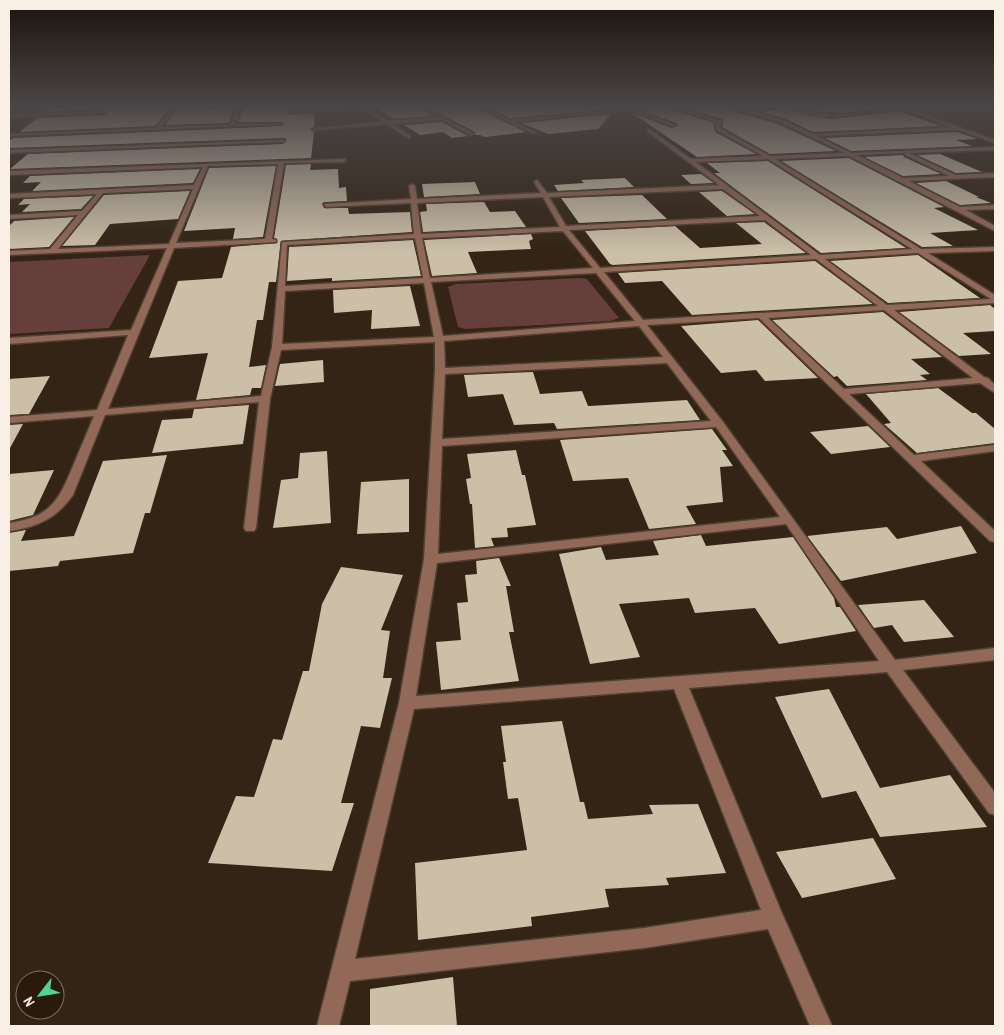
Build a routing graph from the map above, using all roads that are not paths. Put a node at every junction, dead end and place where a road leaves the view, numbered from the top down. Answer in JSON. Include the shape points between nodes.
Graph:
{"nodes":[{"id":1,"x":684,"y":155,"type":"edge"},
{"id":2,"x":765,"y":155,"type":"edge"},
{"id":3,"x":865,"y":155,"type":"edge"},
{"id":4,"x":909,"y":155,"type":"edge"},
{"id":5,"x":853,"y":156,"type":"junction"},
{"id":6,"x":770,"y":158,"type":"junction"},
{"id":7,"x":344,"y":160,"type":"dead end"},
{"id":8,"x":692,"y":161,"type":"junction"},
{"id":9,"x":278,"y":162,"type":"junction"},
{"id":10,"x":206,"y":164,"type":"junction"},
{"id":11,"x":63,"y":165,"type":"dead end"},
{"id":12,"x":58,"y":171,"type":"junction"},
{"id":13,"x":9,"y":173,"type":"edge"},
{"id":14,"x":995,"y":175,"type":"edge"},
{"id":15,"x":957,"y":177,"type":"junction"},
{"id":16,"x":901,"y":180,"type":"junction"},
{"id":17,"x":537,"y":182,"type":"dead end"},
{"id":18,"x":196,"y":187,"type":"junction"},
{"id":19,"x":724,"y":187,"type":"junction"},
{"id":20,"x":102,"y":191,"type":"junction"},
{"id":21,"x":413,"y":193,"type":"junction"},
{"id":22,"x":543,"y":195,"type":"junction"},
{"id":23,"x":9,"y":196,"type":"edge"},
{"id":24,"x":326,"y":205,"type":"dead end"},
{"id":25,"x":995,"y":207,"type":"edge"},
{"id":26,"x":959,"y":209,"type":"junction"},
{"id":27,"x":82,"y":214,"type":"junction"},
{"id":28,"x":9,"y":217,"type":"edge"},
{"id":29,"x":765,"y":218,"type":"junction"},
{"id":30,"x":564,"y":228,"type":"junction"},
{"id":31,"x":995,"y":229,"type":"edge"},
{"id":32,"x":418,"y":236,"type":"junction"},
{"id":33,"x":268,"y":240,"type":"junction"},
{"id":34,"x":284,"y":243,"type":"junction"},
{"id":35,"x":171,"y":246,"type":"junction"},
{"id":36,"x":995,"y":249,"type":"edge"},
{"id":37,"x":52,"y":251,"type":"junction"},
{"id":38,"x":920,"y":251,"type":"junction"},
{"id":39,"x":9,"y":253,"type":"edge"},
{"id":40,"x":819,"y":258,"type":"junction"},
{"id":41,"x":597,"y":270,"type":"junction"},
{"id":42,"x":427,"y":280,"type":"junction"},
{"id":43,"x":281,"y":288,"type":"junction"},
{"id":44,"x":995,"y":300,"type":"edge"},
{"id":45,"x":885,"y":308,"type":"junction"},
{"id":46,"x":760,"y":315,"type":"junction"},
{"id":47,"x":641,"y":323,"type":"junction"},
{"id":48,"x":134,"y":332,"type":"junction"},
{"id":49,"x":439,"y":339,"type":"junction"},
{"id":50,"x":9,"y":341,"type":"edge"},
{"id":51,"x":277,"y":347,"type":"junction"},
{"id":52,"x":669,"y":360,"type":"junction"},
{"id":53,"x":440,"y":371,"type":"junction"},
{"id":54,"x":995,"y":379,"type":"edge"},
{"id":55,"x":982,"y":380,"type":"junction"},
{"id":56,"x":995,"y":390,"type":"edge"},
{"id":57,"x":841,"y":392,"type":"junction"},
{"id":58,"x":265,"y":399,"type":"junction"},
{"id":59,"x":100,"y":413,"type":"junction"},
{"id":60,"x":9,"y":420,"type":"edge"},
{"id":61,"x":719,"y":424,"type":"junction"},
{"id":62,"x":436,"y":443,"type":"junction"},
{"id":63,"x":995,"y":448,"type":"edge"},
{"id":64,"x":912,"y":459,"type":"junction"},
{"id":65,"x":789,"y":520,"type":"junction"},
{"id":66,"x":9,"y":527,"type":"edge"},
{"id":67,"x":250,"y":528,"type":"dead end"},
{"id":68,"x":993,"y":533,"type":"edge"},
{"id":69,"x":431,"y":560,"type":"junction"},
{"id":70,"x":995,"y":654,"type":"edge"},
{"id":71,"x":891,"y":666,"type":"junction"},
{"id":72,"x":679,"y":682,"type":"junction"},
{"id":73,"x":407,"y":703,"type":"junction"},
{"id":74,"x":995,"y":807,"type":"edge"},
{"id":75,"x":774,"y":918,"type":"junction"},
{"id":76,"x":341,"y":971,"type":"junction"},
{"id":77,"x":328,"y":1026,"type":"edge"},
{"id":78,"x":821,"y":1026,"type":"edge"}],
"edges":[{"from":1,"to":8,"type":"street"},
{"from":2,"to":6,"type":"street"},
{"from":3,"to":5,"type":"street"},
{"from":4,"to":15,"type":"street"},
{"from":5,"to":6,"type":"street"},
{"from":5,"to":16,"type":"street"},
{"from":6,"to":8,"type":"street"},
{"from":6,"to":38,"type":"street"},
{"from":7,"to":9,"type":"street"},
{"from":8,"to":19,"type":"street"},
{"from":9,"to":10,"type":"street"},
{"from":9,"to":33,"type":"street","via":[[281,164]]},
{"from":10,"to":12,"type":"street"},
{"from":10,"to":18,"type":"street"},
{"from":11,"to":12,"type":"street"},
{"from":12,"to":13,"type":"street"},
{"from":14,"to":15,"type":"street"},
{"from":15,"to":16,"type":"street"},
{"from":16,"to":26,"type":"street"},
{"from":17,"to":22,"type":"street"},
{"from":18,"to":20,"type":"street"},
{"from":18,"to":35,"type":"street"},
{"from":19,"to":22,"type":"street"},
{"from":19,"to":29,"type":"street"},
{"from":20,"to":23,"type":"street"},
{"from":20,"to":27,"type":"street"},
{"from":21,"to":22,"type":"street"},
{"from":21,"to":24,"type":"street"},
{"from":21,"to":32,"type":"street"},
{"from":22,"to":30,"type":"street"},
{"from":25,"to":26,"type":"street"},
{"from":26,"to":31,"type":"street"},
{"from":27,"to":28,"type":"street"},
{"from":27,"to":37,"type":"street"},
{"from":29,"to":30,"type":"street"},
{"from":29,"to":40,"type":"street"},
{"from":30,"to":32,"type":"street"},
{"from":30,"to":41,"type":"street"},
{"from":32,"to":34,"type":"street"},
{"from":32,"to":42,"type":"street"},
{"from":33,"to":34,"type":"street"},
{"from":33,"to":35,"type":"street"},
{"from":34,"to":43,"type":"street"},
{"from":35,"to":37,"type":"street"},
{"from":35,"to":48,"type":"street"},
{"from":36,"to":38,"type":"street"},
{"from":37,"to":39,"type":"street"},
{"from":38,"to":40,"type":"street"},
{"from":38,"to":44,"type":"street"},
{"from":40,"to":41,"type":"street"},
{"from":40,"to":45,"type":"street"},
{"from":41,"to":42,"type":"street"},
{"from":41,"to":47,"type":"street"},
{"from":42,"to":43,"type":"street"},
{"from":42,"to":49,"type":"street"},
{"from":43,"to":51,"type":"street"},
{"from":44,"to":45,"type":"street"},
{"from":45,"to":46,"type":"street"},
{"from":45,"to":55,"type":"street"},
{"from":46,"to":47,"type":"street"},
{"from":46,"to":57,"type":"street"},
{"from":47,"to":49,"type":"street"},
{"from":47,"to":52,"type":"street"},
{"from":48,"to":50,"type":"street"},
{"from":48,"to":59,"type":"street"},
{"from":49,"to":51,"type":"street"},
{"from":49,"to":53,"type":"street"},
{"from":51,"to":58,"type":"street"},
{"from":52,"to":53,"type":"street"},
{"from":52,"to":61,"type":"street"},
{"from":53,"to":62,"type":"street"},
{"from":54,"to":55,"type":"street"},
{"from":55,"to":56,"type":"street"},
{"from":55,"to":57,"type":"street"},
{"from":57,"to":64,"type":"street"},
{"from":58,"to":59,"type":"street"},
{"from":58,"to":67,"type":"street"},
{"from":59,"to":60,"type":"street"},
{"from":59,"to":66,"type":"street","via":[[67,495],[58,508],[44,519]]},
{"from":61,"to":62,"type":"street"},
{"from":61,"to":65,"type":"street"},
{"from":62,"to":69,"type":"street"},
{"from":63,"to":64,"type":"street"},
{"from":64,"to":68,"type":"street"},
{"from":65,"to":69,"type":"street"},
{"from":65,"to":71,"type":"street"},
{"from":69,"to":73,"type":"street"},
{"from":70,"to":71,"type":"street"},
{"from":71,"to":72,"type":"street"},
{"from":71,"to":74,"type":"street"},
{"from":72,"to":73,"type":"street"},
{"from":72,"to":75,"type":"street"},
{"from":73,"to":76,"type":"street"},
{"from":75,"to":76,"type":"street","via":[[644,938]]},
{"from":75,"to":78,"type":"street"},
{"from":76,"to":77,"type":"street"}]}
